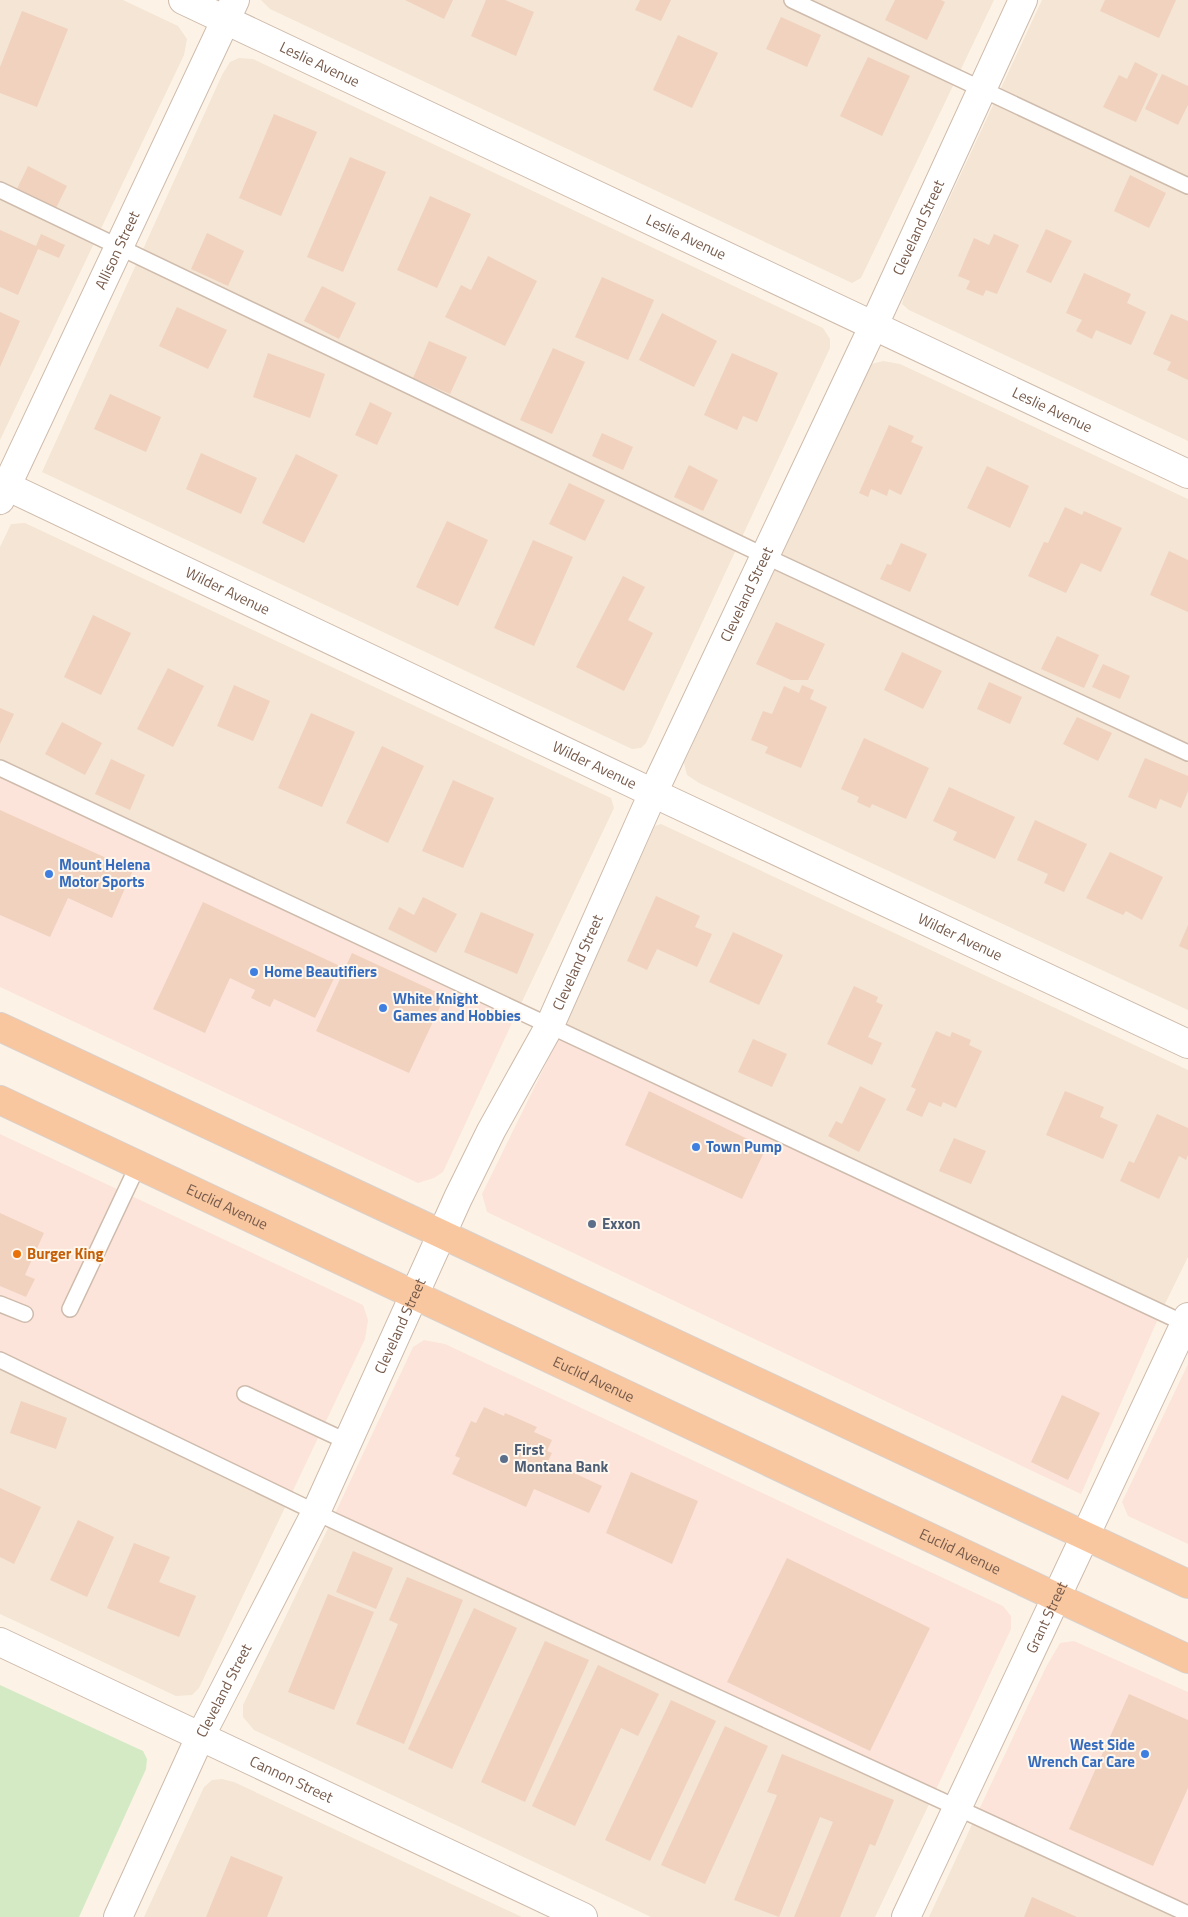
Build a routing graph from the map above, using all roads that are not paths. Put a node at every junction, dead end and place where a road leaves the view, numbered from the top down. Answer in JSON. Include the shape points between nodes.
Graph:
{"nodes":[{"id":1,"x":183,"y":0,"type":"edge"},
{"id":2,"x":792,"y":0,"type":"edge"},
{"id":3,"x":1023,"y":0,"type":"edge"},
{"id":4,"x":230,"y":10,"type":"edge"},
{"id":5,"x":982,"y":89,"type":"junction"},
{"id":6,"x":1188,"y":186,"type":"edge"},
{"id":7,"x":0,"y":190,"type":"edge"},
{"id":8,"x":120,"y":246,"type":"junction"},
{"id":9,"x":874,"y":327,"type":"junction"},
{"id":10,"x":1188,"y":474,"type":"edge"},
{"id":11,"x":2,"y":490,"type":"edge"},
{"id":12,"x":765,"y":556,"type":"junction"},
{"id":13,"x":1188,"y":753,"type":"edge"},
{"id":14,"x":0,"y":768,"type":"edge"},
{"id":15,"x":653,"y":793,"type":"junction"},
{"id":16,"x":550,"y":1025,"type":"junction"},
{"id":17,"x":0,"y":1027,"type":"edge"},
{"id":18,"x":1188,"y":1044,"type":"edge"},
{"id":19,"x":0,"y":1100,"type":"edge"},
{"id":20,"x":138,"y":1165,"type":"junction"},
{"id":21,"x":441,"y":1234,"type":"junction"},
{"id":22,"x":414,"y":1295,"type":"junction"},
{"id":23,"x":0,"y":1304,"type":"edge"},
{"id":24,"x":70,"y":1309,"type":"dead end"},
{"id":25,"x":25,"y":1314,"type":"dead end"},
{"id":26,"x":1187,"y":1322,"type":"edge"},
{"id":27,"x":0,"y":1360,"type":"edge"},
{"id":28,"x":245,"y":1394,"type":"dead end"},
{"id":29,"x":348,"y":1442,"type":"junction"},
{"id":30,"x":316,"y":1512,"type":"junction"},
{"id":31,"x":1085,"y":1536,"type":"junction"},
{"id":32,"x":1188,"y":1584,"type":"edge"},
{"id":33,"x":1056,"y":1597,"type":"junction"},
{"id":34,"x":0,"y":1642,"type":"edge"},
{"id":35,"x":1188,"y":1659,"type":"edge"},
{"id":36,"x":200,"y":1737,"type":"junction"},
{"id":37,"x":958,"y":1808,"type":"junction"},
{"id":38,"x":1188,"y":1914,"type":"edge"},
{"id":39,"x":118,"y":1917,"type":"edge"},
{"id":40,"x":583,"y":1917,"type":"edge"},
{"id":41,"x":906,"y":1917,"type":"edge"}],
"edges":[{"from":1,"to":4,"type":"street","name":"Leslie Avenue"},
{"from":2,"to":5,"type":"lane"},
{"from":3,"to":5,"type":"street","name":"Cleveland Street"},
{"from":4,"to":8,"type":"street","name":"Allison Street"},
{"from":4,"to":9,"type":"street","name":"Leslie Avenue"},
{"from":5,"to":6,"type":"lane"},
{"from":5,"to":9,"type":"street","name":"Cleveland Street"},
{"from":7,"to":8,"type":"lane"},
{"from":8,"to":11,"type":"street","name":"Allison Street"},
{"from":8,"to":12,"type":"lane"},
{"from":9,"to":10,"type":"street","name":"Leslie Avenue"},
{"from":9,"to":12,"type":"street","name":"Cleveland Street"},
{"from":11,"to":15,"type":"street","name":"Wilder Avenue"},
{"from":12,"to":13,"type":"lane"},
{"from":12,"to":15,"type":"street","name":"Cleveland Street"},
{"from":14,"to":16,"type":"lane"},
{"from":15,"to":16,"type":"street","name":"Cleveland Street"},
{"from":15,"to":18,"type":"street","name":"Wilder Avenue"},
{"from":16,"to":21,"type":"street","name":"Cleveland Street","via":[[491,1131]]},
{"from":16,"to":26,"type":"lane"},
{"from":17,"to":21,"type":"highway"},
{"from":19,"to":20,"type":"highway","name":"Euclid Avenue"},
{"from":20,"to":22,"type":"highway","name":"Euclid Avenue"},
{"from":20,"to":24,"type":"lane"},
{"from":21,"to":22,"type":"street","name":"Cleveland Street"},
{"from":21,"to":31,"type":"highway"},
{"from":22,"to":29,"type":"street","name":"Cleveland Street"},
{"from":22,"to":33,"type":"highway","name":"Euclid Avenue"},
{"from":23,"to":25,"type":"lane"},
{"from":26,"to":31,"type":"street","name":"Grant Street"},
{"from":27,"to":30,"type":"lane"},
{"from":28,"to":29,"type":"lane"},
{"from":29,"to":30,"type":"street","name":"Cleveland Street"},
{"from":30,"to":36,"type":"street","name":"Cleveland Street"},
{"from":30,"to":37,"type":"lane"},
{"from":31,"to":32,"type":"highway"},
{"from":31,"to":33,"type":"street","name":"Grant Street"},
{"from":33,"to":35,"type":"highway","name":"Euclid Avenue"},
{"from":33,"to":37,"type":"street","name":"Grant Street"},
{"from":34,"to":36,"type":"street","name":"Cannon Street"},
{"from":36,"to":39,"type":"street","name":"Cleveland Street"},
{"from":36,"to":40,"type":"street","name":"Cannon Street"},
{"from":37,"to":38,"type":"lane"},
{"from":37,"to":41,"type":"street","name":"Grant Street"}]}
